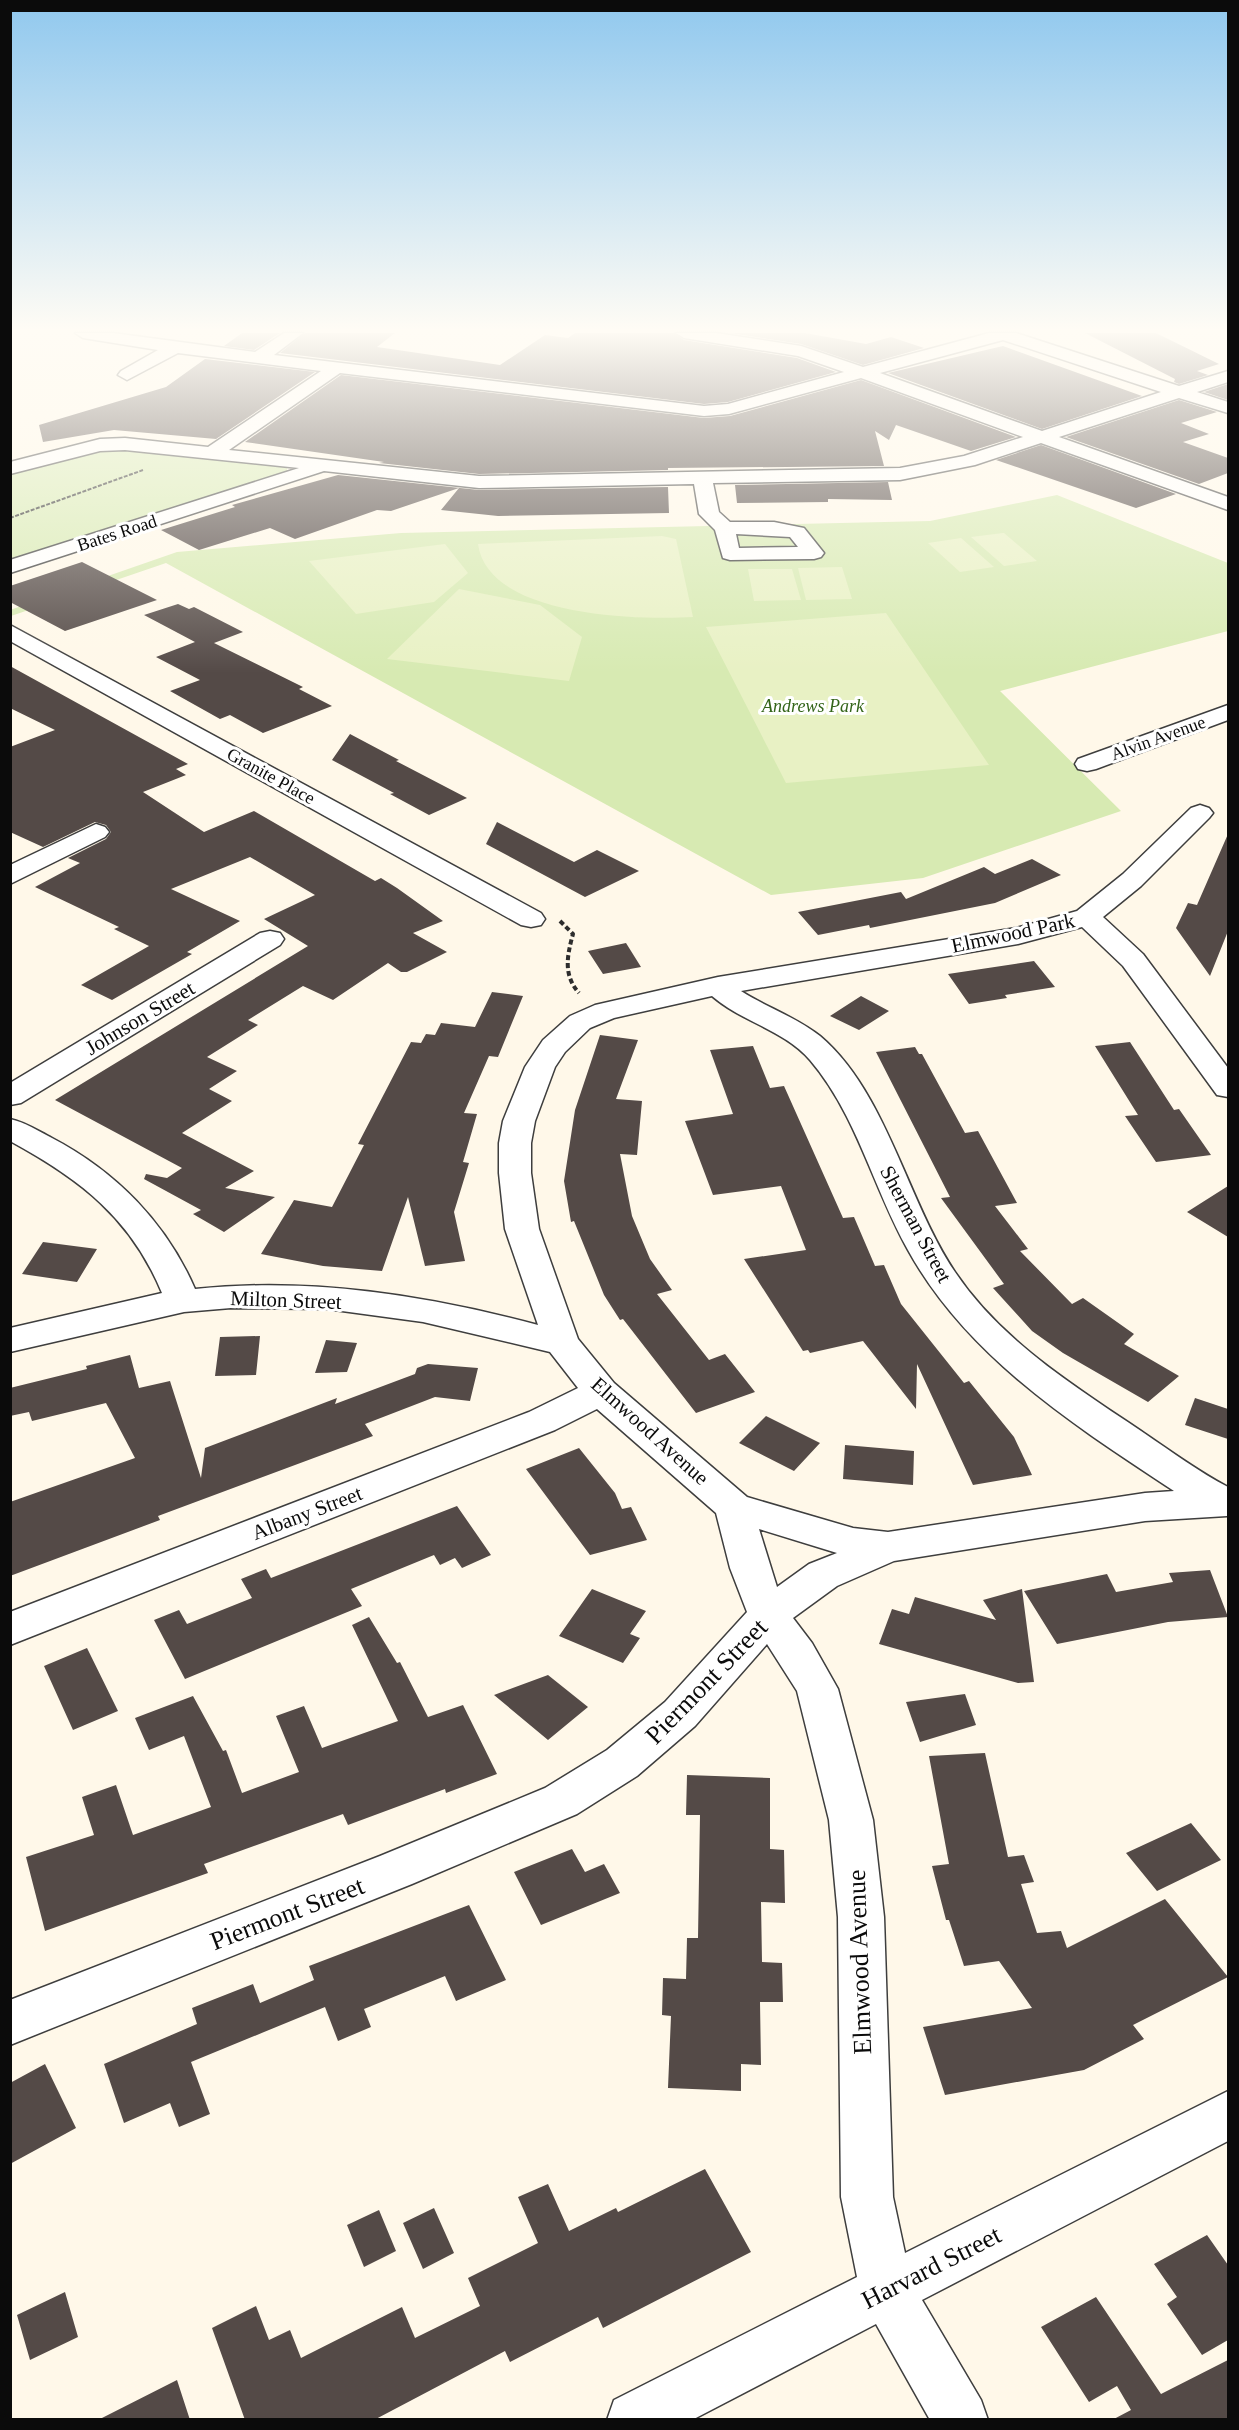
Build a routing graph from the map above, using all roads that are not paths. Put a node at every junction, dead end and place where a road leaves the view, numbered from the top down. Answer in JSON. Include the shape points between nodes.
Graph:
{"nodes":[{"id":1,"x":95,"y":446,"type":"edge"},
{"id":2,"x":148,"y":446,"type":"edge"},
{"id":3,"x":212,"y":446,"type":"edge"},
{"id":4,"x":1013,"y":446,"type":"edge"},
{"id":5,"x":1069,"y":446,"type":"edge"},
{"id":6,"x":203,"y":452,"type":"junction"},
{"id":7,"x":326,"y":466,"type":"junction"},
{"id":8,"x":10,"y":468,"type":"edge"},
{"id":9,"x":700,"y":479,"type":"junction"},
{"id":10,"x":1228,"y":504,"type":"edge"},
{"id":11,"x":725,"y":528,"type":"dead end"},
{"id":12,"x":10,"y":567,"type":"edge"},
{"id":13,"x":10,"y":632,"type":"edge"},
{"id":14,"x":1228,"y":712,"type":"edge"},
{"id":15,"x":1087,"y":764,"type":"dead end"},
{"id":16,"x":1200,"y":813,"type":"dead end"},
{"id":17,"x":96,"y":832,"type":"dead end"},
{"id":18,"x":10,"y":876,"type":"edge"},
{"id":19,"x":1087,"y":917,"type":"junction"},
{"id":20,"x":531,"y":919,"type":"dead end"},
{"id":21,"x":270,"y":939,"type":"dead end"},
{"id":22,"x":718,"y":986,"type":"junction"},
{"id":23,"x":1228,"y":1088,"type":"edge"},
{"id":24,"x":10,"y":1096,"type":"edge"},
{"id":25,"x":10,"y":1128,"type":"edge"},
{"id":26,"x":183,"y":1301,"type":"junction"},
{"id":27,"x":10,"y":1340,"type":"edge"},
{"id":28,"x":562,"y":1343,"type":"junction"},
{"id":29,"x":602,"y":1392,"type":"junction"},
{"id":30,"x":1226,"y":1502,"type":"edge"},
{"id":31,"x":734,"y":1507,"type":"junction"},
{"id":32,"x":888,"y":1547,"type":"junction"},
{"id":33,"x":768,"y":1615,"type":"junction"},
{"id":34,"x":10,"y":1629,"type":"edge"},
{"id":35,"x":10,"y":2024,"type":"edge"},
{"id":36,"x":1228,"y":2115,"type":"edge"},
{"id":37,"x":886,"y":2290,"type":"junction"},
{"id":38,"x":634,"y":2420,"type":"edge"},
{"id":39,"x":961,"y":2420,"type":"edge"}],
"edges":[{"from":1,"to":8,"type":"street"},
{"from":2,"to":6,"type":"street"},
{"from":3,"to":6,"type":"street"},
{"from":4,"to":9,"type":"street","via":[[915,473]]},
{"from":5,"to":10,"type":"street"},
{"from":6,"to":7,"type":"street"},
{"from":7,"to":9,"type":"street","via":[[479,482]]},
{"from":7,"to":12,"type":"street","name":"Bates Road"},
{"from":9,"to":11,"type":"street","via":[[709,514]]},
{"from":13,"to":20,"type":"street","name":"Granite Place"},
{"from":14,"to":15,"type":"street","name":"Alvin Avenue"},
{"from":16,"to":19,"type":"street","via":[[1132,880]]},
{"from":17,"to":18,"type":"street"},
{"from":19,"to":22,"type":"street","name":"Elmwood Park","via":[[1018,936]]},
{"from":19,"to":23,"type":"street","name":"Elmwood Park","via":[[1133,960]]},
{"from":21,"to":24,"type":"street","name":"Johnson Street"},
{"from":22,"to":28,"type":"street","name":"Elmwood Avenue","via":[[591,1016],[561,1037],[540,1067],[519,1121],[515,1143],[517,1202],[522,1229]]},
{"from":22,"to":30,"type":"street","name":"Sherman Street","via":[[732,998],[796,1032],[826,1060],[859,1113],[937,1271],[1002,1348],[1073,1405]]},
{"from":25,"to":26,"type":"street","via":[[86,1172],[116,1199],[171,1270]]},
{"from":26,"to":27,"type":"street","name":"Milton Street"},
{"from":26,"to":28,"type":"street","name":"Milton Street","via":[[239,1296],[315,1298],[405,1308]]},
{"from":28,"to":29,"type":"street","name":"Elmwood Avenue"},
{"from":29,"to":31,"type":"street","name":"Elmwood Avenue"},
{"from":29,"to":34,"type":"street","name":"Albany Street","via":[[542,1421]]},
{"from":30,"to":32,"type":"street","name":"Piermont Street","via":[[1145,1508]]},
{"from":31,"to":32,"type":"street","name":"Elmwood Avenue","via":[[853,1543]]},
{"from":31,"to":33,"type":"street","name":"Elmwood Avenue","via":[[750,1568]]},
{"from":32,"to":33,"type":"street","name":"Piermont Street","via":[[823,1575]]},
{"from":33,"to":35,"type":"street","name":"Piermont Street","via":[[680,1714],[622,1763],[561,1801]]},
{"from":33,"to":37,"type":"street","name":"Elmwood Avenue","via":[[817,1689],[850,1820],[861,1917],[867,2197]]},
{"from":36,"to":37,"type":"street","name":"Harvard Street"},
{"from":37,"to":38,"type":"street","name":"Harvard Street"},
{"from":37,"to":39,"type":"street","name":"Elmwood Avenue"}]}
